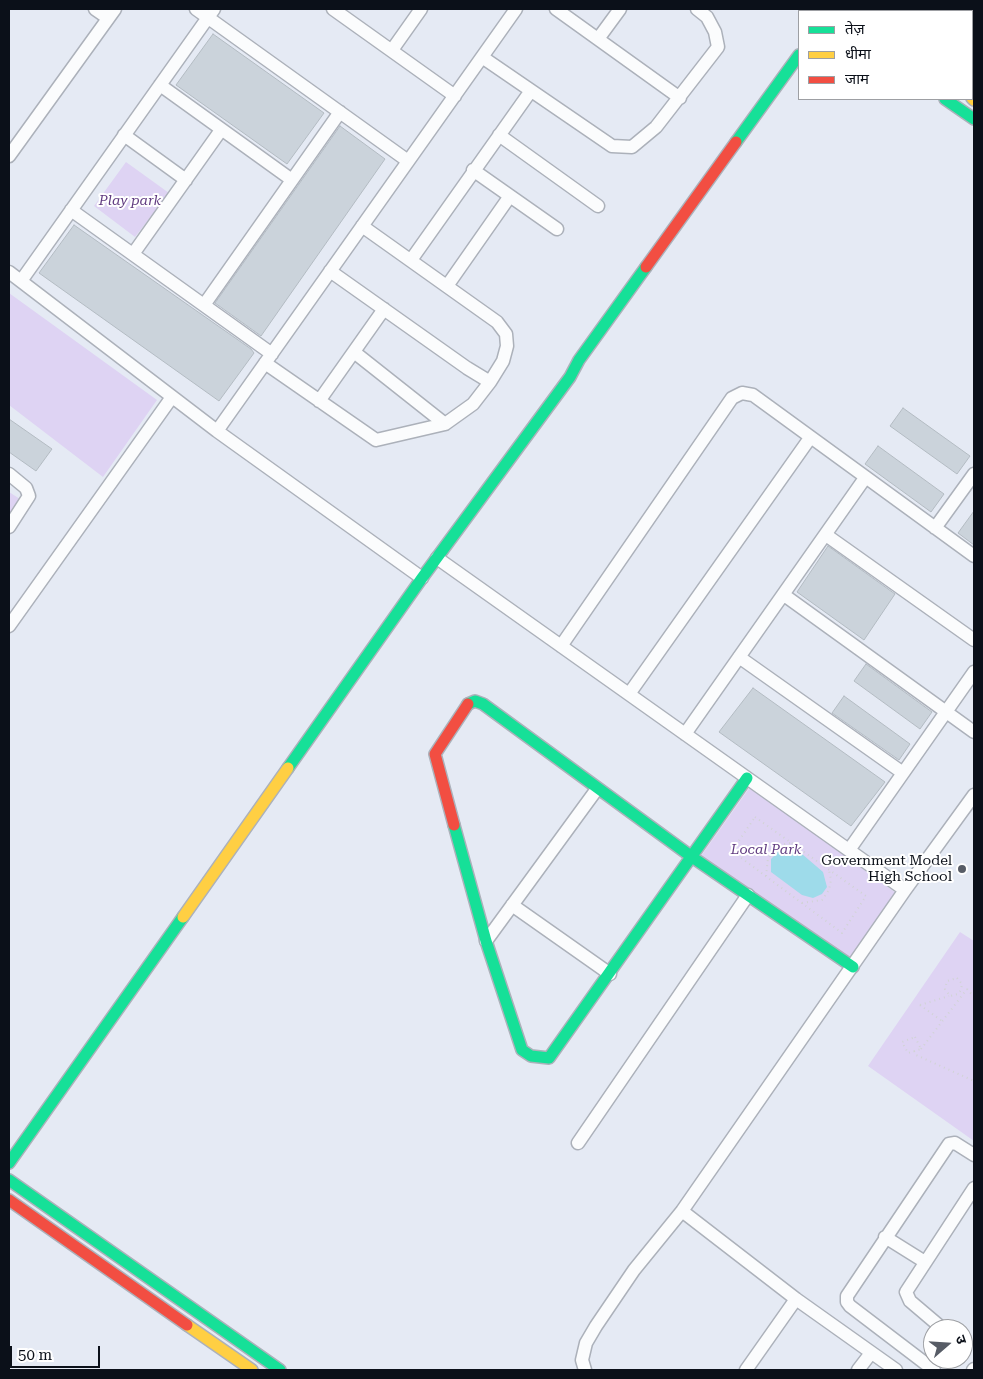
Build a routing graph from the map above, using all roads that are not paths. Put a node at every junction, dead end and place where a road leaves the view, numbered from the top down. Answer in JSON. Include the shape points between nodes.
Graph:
{"nodes":[{"id":1,"x":95,"y":9,"type":"edge"},
{"id":2,"x":196,"y":9,"type":"edge"},
{"id":3,"x":333,"y":9,"type":"edge"},
{"id":4,"x":421,"y":9,"type":"edge"},
{"id":5,"x":516,"y":9,"type":"edge"},
{"id":6,"x":556,"y":9,"type":"edge"},
{"id":7,"x":620,"y":9,"type":"edge"},
{"id":8,"x":697,"y":9,"type":"edge"},
{"id":9,"x":211,"y":13,"type":"edge"},
{"id":10,"x":112,"y":14,"type":"edge"},
{"id":11,"x":598,"y":39,"type":"junction"},
{"id":12,"x":392,"y":50,"type":"junction"},
{"id":13,"x":798,"y":56,"type":"edge"},
{"id":14,"x":482,"y":57,"type":"junction"},
{"id":15,"x":160,"y":85,"type":"junction"},
{"id":16,"x":530,"y":92,"type":"junction"},
{"id":17,"x":454,"y":96,"type":"junction"},
{"id":18,"x":680,"y":98,"type":"junction"},
{"id":19,"x":946,"y":100,"type":"edge"},
{"id":20,"x":340,"y":112,"type":"junction"},
{"id":21,"x":974,"y":119,"type":"edge"},
{"id":22,"x":221,"y":130,"type":"junction"},
{"id":23,"x":499,"y":135,"type":"junction"},
{"id":24,"x":124,"y":136,"type":"junction"},
{"id":25,"x":9,"y":156,"type":"edge"},
{"id":26,"x":408,"y":161,"type":"junction"},
{"id":27,"x":473,"y":170,"type":"junction"},
{"id":28,"x":186,"y":180,"type":"junction"},
{"id":29,"x":292,"y":180,"type":"junction"},
{"id":30,"x":510,"y":196,"type":"junction"},
{"id":31,"x":598,"y":206,"type":"dead end"},
{"id":32,"x":71,"y":210,"type":"junction"},
{"id":33,"x":362,"y":226,"type":"junction"},
{"id":34,"x":556,"y":229,"type":"dead end"},
{"id":35,"x":133,"y":254,"type":"junction"},
{"id":36,"x":411,"y":260,"type":"junction"},
{"id":37,"x":330,"y":271,"type":"junction"},
{"id":38,"x":9,"y":272,"type":"edge"},
{"id":39,"x":21,"y":281,"type":"junction"},
{"id":40,"x":448,"y":286,"type":"junction"},
{"id":41,"x":204,"y":304,"type":"junction"},
{"id":42,"x":384,"y":309,"type":"junction"},
{"id":43,"x":354,"y":352,"type":"junction"},
{"id":44,"x":269,"y":358,"type":"junction"},
{"id":45,"x":490,"y":382,"type":"junction"},
{"id":46,"x":172,"y":397,"type":"junction"},
{"id":47,"x":319,"y":401,"type":"junction"},
{"id":48,"x":445,"y":424,"type":"junction"},
{"id":49,"x":217,"y":431,"type":"junction"},
{"id":50,"x":810,"y":438,"type":"junction"},
{"id":51,"x":9,"y":474,"type":"edge"},
{"id":52,"x":974,"y":474,"type":"edge"},
{"id":53,"x":865,"y":478,"type":"junction"},
{"id":54,"x":9,"y":527,"type":"edge"},
{"id":55,"x":935,"y":528,"type":"junction"},
{"id":56,"x":826,"y":535,"type":"junction"},
{"id":57,"x":974,"y":556,"type":"edge"},
{"id":58,"x":437,"y":558,"type":"junction"},
{"id":59,"x":422,"y":578,"type":"junction"},
{"id":60,"x":784,"y":595,"type":"junction"},
{"id":61,"x":9,"y":626,"type":"edge"},
{"id":62,"x":974,"y":640,"type":"edge"},
{"id":63,"x":561,"y":646,"type":"junction"},
{"id":64,"x":739,"y":658,"type":"junction"},
{"id":65,"x":974,"y":672,"type":"edge"},
{"id":66,"x":629,"y":694,"type":"junction"},
{"id":67,"x":946,"y":712,"type":"junction"},
{"id":68,"x":974,"y":732,"type":"edge"},
{"id":69,"x":685,"y":734,"type":"junction"},
{"id":70,"x":903,"y":773,"type":"junction"},
{"id":71,"x":747,"y":778,"type":"junction"},
{"id":72,"x":598,"y":789,"type":"junction"},
{"id":73,"x":974,"y":794,"type":"edge"},
{"id":74,"x":849,"y":850,"type":"junction"},
{"id":75,"x":692,"y":857,"type":"junction"},
{"id":76,"x":905,"y":890,"type":"junction"},
{"id":77,"x":748,"y":895,"type":"junction"},
{"id":78,"x":512,"y":905,"type":"junction"},
{"id":79,"x":486,"y":941,"type":"junction"},
{"id":80,"x":853,"y":967,"type":"junction"},
{"id":81,"x":610,"y":974,"type":"junction"},
{"id":82,"x":578,"y":1143,"type":"dead end"},
{"id":83,"x":974,"y":1155,"type":"edge"},
{"id":84,"x":9,"y":1163,"type":"edge"},
{"id":85,"x":9,"y":1180,"type":"edge"},
{"id":86,"x":974,"y":1188,"type":"edge"},
{"id":87,"x":9,"y":1200,"type":"edge"},
{"id":88,"x":682,"y":1211,"type":"junction"},
{"id":89,"x":885,"y":1237,"type":"junction"},
{"id":90,"x":925,"y":1262,"type":"junction"},
{"id":91,"x":796,"y":1299,"type":"junction"},
{"id":92,"x":931,"y":1319,"type":"edge"},
{"id":93,"x":871,"y":1353,"type":"junction"},
{"id":94,"x":923,"y":1360,"type":"edge"},
{"id":95,"x":252,"y":1370,"type":"edge"},
{"id":96,"x":280,"y":1370,"type":"edge"},
{"id":97,"x":585,"y":1370,"type":"edge"},
{"id":98,"x":746,"y":1370,"type":"edge"},
{"id":99,"x":858,"y":1370,"type":"edge"},
{"id":100,"x":896,"y":1370,"type":"edge"}],
"edges":[{"from":1,"to":10,"type":"street"},
{"from":2,"to":9,"type":"street"},
{"from":3,"to":12,"type":"street"},
{"from":4,"to":12,"type":"street"},
{"from":5,"to":14,"type":"street"},
{"from":6,"to":11,"type":"street"},
{"from":7,"to":11,"type":"street"},
{"from":8,"to":18,"type":"street","via":[[707,17],[718,47]]},
{"from":9,"to":15,"type":"street"},
{"from":9,"to":20,"type":"street"},
{"from":10,"to":25,"type":"street"},
{"from":11,"to":18,"type":"street"},
{"from":12,"to":17,"type":"street"},
{"from":13,"to":58,"type":"main road"},
{"from":14,"to":16,"type":"street"},
{"from":14,"to":17,"type":"street"},
{"from":15,"to":22,"type":"street"},
{"from":15,"to":24,"type":"street"},
{"from":16,"to":18,"type":"street","via":[[612,146],[632,147],[656,127]]},
{"from":16,"to":23,"type":"street"},
{"from":17,"to":26,"type":"street"},
{"from":19,"to":21,"type":"main road"},
{"from":20,"to":26,"type":"street"},
{"from":20,"to":29,"type":"street"},
{"from":22,"to":28,"type":"street"},
{"from":22,"to":29,"type":"street"},
{"from":23,"to":27,"type":"street"},
{"from":23,"to":31,"type":"street"},
{"from":24,"to":28,"type":"street"},
{"from":24,"to":32,"type":"street"},
{"from":26,"to":33,"type":"street"},
{"from":27,"to":30,"type":"street"},
{"from":27,"to":36,"type":"street"},
{"from":28,"to":35,"type":"street"},
{"from":29,"to":41,"type":"street"},
{"from":30,"to":34,"type":"street"},
{"from":30,"to":40,"type":"street"},
{"from":32,"to":35,"type":"street"},
{"from":32,"to":39,"type":"street"},
{"from":33,"to":36,"type":"street"},
{"from":33,"to":37,"type":"street"},
{"from":35,"to":41,"type":"street"},
{"from":36,"to":40,"type":"street"},
{"from":37,"to":42,"type":"street"},
{"from":37,"to":44,"type":"street"},
{"from":38,"to":39,"type":"street"},
{"from":39,"to":46,"type":"street"},
{"from":40,"to":45,"type":"street","via":[[497,322],[506,334],[503,361]]},
{"from":41,"to":44,"type":"street"},
{"from":42,"to":43,"type":"street"},
{"from":42,"to":45,"type":"street"},
{"from":43,"to":47,"type":"street"},
{"from":43,"to":48,"type":"street"},
{"from":44,"to":47,"type":"street"},
{"from":44,"to":49,"type":"street"},
{"from":45,"to":48,"type":"street","via":[[473,404]]},
{"from":46,"to":49,"type":"street"},
{"from":46,"to":61,"type":"street"},
{"from":47,"to":48,"type":"street","via":[[376,440]]},
{"from":49,"to":59,"type":"street"},
{"from":50,"to":53,"type":"street"},
{"from":50,"to":63,"type":"street","via":[[753,395],[742,392],[732,398]]},
{"from":50,"to":66,"type":"street"},
{"from":51,"to":54,"type":"street","via":[[26,488],[29,496]]},
{"from":52,"to":55,"type":"street"},
{"from":53,"to":55,"type":"street"},
{"from":53,"to":56,"type":"street"},
{"from":55,"to":57,"type":"street"},
{"from":56,"to":60,"type":"street"},
{"from":56,"to":62,"type":"street"},
{"from":58,"to":59,"type":"main road"},
{"from":58,"to":63,"type":"street"},
{"from":59,"to":84,"type":"main road"},
{"from":60,"to":64,"type":"street"},
{"from":60,"to":67,"type":"street"},
{"from":63,"to":66,"type":"street"},
{"from":64,"to":69,"type":"street"},
{"from":64,"to":70,"type":"street"},
{"from":65,"to":67,"type":"street"},
{"from":66,"to":69,"type":"street"},
{"from":67,"to":68,"type":"street"},
{"from":67,"to":70,"type":"street"},
{"from":69,"to":71,"type":"street"},
{"from":70,"to":74,"type":"street"},
{"from":71,"to":74,"type":"street"},
{"from":71,"to":75,"type":"main road"},
{"from":72,"to":75,"type":"main road"},
{"from":72,"to":78,"type":"street"},
{"from":72,"to":79,"type":"main road","via":[[482,704],[475,701],[468,704],[435,754]]},
{"from":73,"to":76,"type":"street"},
{"from":74,"to":76,"type":"street"},
{"from":75,"to":77,"type":"main road"},
{"from":75,"to":81,"type":"main road"},
{"from":76,"to":80,"type":"street"},
{"from":77,"to":80,"type":"main road"},
{"from":77,"to":82,"type":"street"},
{"from":78,"to":79,"type":"street"},
{"from":78,"to":81,"type":"street"},
{"from":79,"to":81,"type":"main road","via":[[522,1050],[531,1056],[548,1058]]},
{"from":80,"to":88,"type":"street"},
{"from":83,"to":89,"type":"street","via":[[955,1143],[949,1144]]},
{"from":85,"to":96,"type":"main road"},
{"from":86,"to":90,"type":"street"},
{"from":87,"to":95,"type":"main road"},
{"from":88,"to":91,"type":"street"},
{"from":88,"to":97,"type":"street","via":[[634,1270],[586,1343],[582,1360]]},
{"from":89,"to":90,"type":"street"},
{"from":89,"to":94,"type":"street","via":[[846,1302]]},
{"from":90,"to":92,"type":"street","via":[[908,1286],[906,1297]]},
{"from":91,"to":93,"type":"street"},
{"from":91,"to":98,"type":"street"},
{"from":93,"to":99,"type":"street"},
{"from":93,"to":100,"type":"street"}]}
